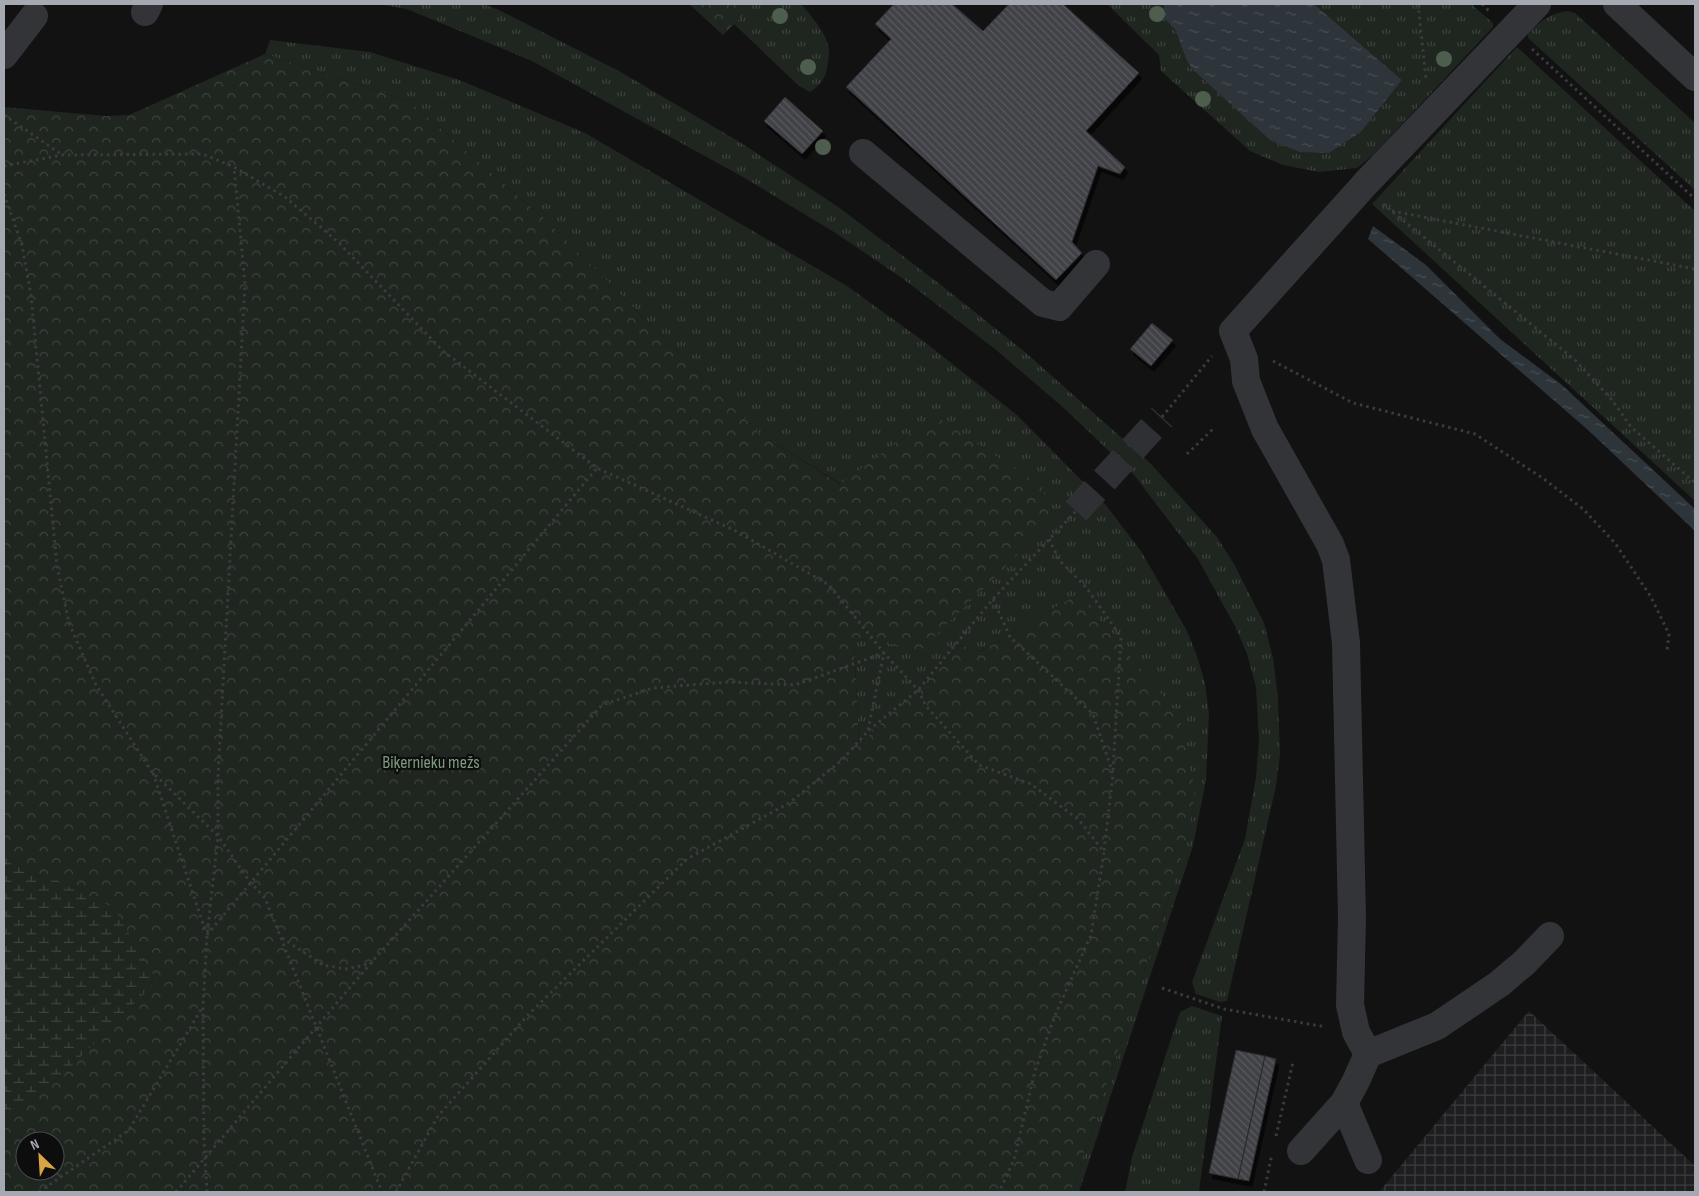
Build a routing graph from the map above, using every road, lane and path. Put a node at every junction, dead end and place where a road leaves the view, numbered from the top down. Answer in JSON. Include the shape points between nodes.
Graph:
{"nodes":[{"id":1,"x":1418,"y":4,"type":"edge"},
{"id":2,"x":1537,"y":4,"type":"edge"},
{"id":3,"x":1617,"y":4,"type":"edge"},
{"id":4,"x":34,"y":16,"type":"dead end"},
{"id":5,"x":1529,"y":47,"type":"dead end"},
{"id":6,"x":4,"y":55,"type":"edge"},
{"id":7,"x":1695,"y":77,"type":"edge"},
{"id":8,"x":4,"y":115,"type":"edge"},
{"id":9,"x":1430,"y":116,"type":"junction"},
{"id":10,"x":863,"y":153,"type":"dead end"},
{"id":11,"x":62,"y":154,"type":"junction"},
{"id":12,"x":4,"y":166,"type":"edge"},
{"id":13,"x":234,"y":166,"type":"junction"},
{"id":14,"x":4,"y":194,"type":"edge"},
{"id":15,"x":1695,"y":200,"type":"edge"},
{"id":16,"x":1346,"y":204,"type":"junction"},
{"id":17,"x":1391,"y":211,"type":"junction"},
{"id":18,"x":1096,"y":264,"type":"dead end"},
{"id":19,"x":1695,"y":269,"type":"edge"},
{"id":20,"x":1236,"y":339,"type":"junction"},
{"id":21,"x":1162,"y":417,"type":"tunnel mouth"},
{"id":22,"x":1215,"y":427,"type":"dead end"},
{"id":23,"x":1187,"y":454,"type":"dead end"},
{"id":24,"x":597,"y":468,"type":"junction"},
{"id":25,"x":1695,"y":483,"type":"edge"},
{"id":26,"x":1076,"y":511,"type":"tunnel mouth"},
{"id":27,"x":1049,"y":539,"type":"junction"},
{"id":28,"x":993,"y":599,"type":"junction"},
{"id":29,"x":1668,"y":650,"type":"dead end"},
{"id":30,"x":884,"y":653,"type":"junction"},
{"id":31,"x":918,"y":690,"type":"junction"},
{"id":32,"x":868,"y":731,"type":"junction"},
{"id":33,"x":152,"y":772,"type":"junction"},
{"id":34,"x":1113,"y":774,"type":"junction"},
{"id":35,"x":218,"y":836,"type":"junction"},
{"id":36,"x":1104,"y":852,"type":"junction"},
{"id":37,"x":250,"y":882,"type":"junction"},
{"id":38,"x":207,"y":936,"type":"junction"},
{"id":39,"x":1550,"y":936,"type":"dead end"},
{"id":40,"x":280,"y":937,"type":"junction"},
{"id":41,"x":370,"y":964,"type":"junction"},
{"id":42,"x":1162,"y":988,"type":"dead end"},
{"id":43,"x":203,"y":1007,"type":"junction"},
{"id":44,"x":316,"y":1028,"type":"junction"},
{"id":45,"x":1362,"y":1043,"type":"junction"},
{"id":46,"x":1293,"y":1062,"type":"dead end"},
{"id":47,"x":1344,"y":1103,"type":"junction"},
{"id":48,"x":1275,"y":1139,"type":"dead end"},
{"id":49,"x":1273,"y":1149,"type":"dead end"},
{"id":50,"x":1301,"y":1151,"type":"dead end"},
{"id":51,"x":205,"y":1160,"type":"junction"},
{"id":52,"x":1368,"y":1160,"type":"dead end"},
{"id":53,"x":39,"y":1192,"type":"edge"},
{"id":54,"x":176,"y":1192,"type":"edge"},
{"id":55,"x":207,"y":1192,"type":"edge"},
{"id":56,"x":382,"y":1192,"type":"edge"},
{"id":57,"x":396,"y":1192,"type":"edge"},
{"id":58,"x":999,"y":1192,"type":"edge"},
{"id":59,"x":1264,"y":1192,"type":"edge"}],
"edges":[{"from":1,"to":9,"type":"path"},
{"from":2,"to":9,"type":"street"},
{"from":3,"to":7,"type":"street"},
{"from":4,"to":6,"type":"street"},
{"from":5,"to":15,"type":"path"},
{"from":8,"to":11,"type":"path"},
{"from":9,"to":16,"type":"street"},
{"from":10,"to":18,"type":"street","via":[[1042,303],[1059,307]]},
{"from":11,"to":12,"type":"path"},
{"from":11,"to":13,"type":"path","via":[[203,154]]},
{"from":13,"to":24,"type":"path","via":[[285,197],[338,242],[443,351]]},
{"from":13,"to":35,"type":"path","via":[[245,284],[218,776]]},
{"from":14,"to":33,"type":"path","via":[[22,245],[32,295],[57,566],[69,623],[96,684]]},
{"from":16,"to":17,"type":"path","via":[[1377,199]]},
{"from":16,"to":20,"type":"street"},
{"from":17,"to":19,"type":"path"},
{"from":17,"to":25,"type":"path","via":[[1574,360],[1612,400],[1631,427]]},
{"from":20,"to":21,"type":"path"},
{"from":20,"to":29,"type":"path","via":[[1353,403],[1475,434],[1544,480],[1583,509],[1615,543],[1651,597],[1669,634]]},
{"from":20,"to":45,"type":"street","via":[[1244,359],[1246,381],[1265,429],[1336,560],[1346,642],[1352,917],[1350,1005]]},
{"from":22,"to":23,"type":"path"},
{"from":24,"to":30,"type":"path","via":[[736,531],[829,585]]},
{"from":24,"to":37,"type":"path"},
{"from":26,"to":27,"type":"path"},
{"from":27,"to":28,"type":"path"},
{"from":27,"to":34,"type":"path","via":[[1059,560],[1086,587],[1121,637]]},
{"from":28,"to":31,"type":"path"},
{"from":28,"to":34,"type":"path","via":[[1010,637],[1093,714]]},
{"from":30,"to":31,"type":"path"},
{"from":30,"to":32,"type":"path"},
{"from":30,"to":41,"type":"path","via":[[795,685],[727,682],[653,688],[602,705]]},
{"from":31,"to":32,"type":"path"},
{"from":31,"to":36,"type":"path","via":[[926,706],[979,765],[1031,784],[1079,820]]},
{"from":32,"to":57,"type":"path","via":[[842,760],[789,803],[687,859],[528,1015],[438,1116]]},
{"from":33,"to":35,"type":"path"},
{"from":33,"to":38,"type":"path"},
{"from":34,"to":36,"type":"path"},
{"from":35,"to":37,"type":"path"},
{"from":35,"to":38,"type":"path"},
{"from":36,"to":58,"type":"path","via":[[1091,935],[1056,1013],[1035,1071],[1014,1160]]},
{"from":37,"to":38,"type":"path"},
{"from":37,"to":40,"type":"path","via":[[265,898]]},
{"from":38,"to":43,"type":"path"},
{"from":39,"to":45,"type":"street","via":[[1499,984],[1437,1026]]},
{"from":40,"to":41,"type":"path","via":[[323,965],[346,969]]},
{"from":40,"to":44,"type":"path"},
{"from":41,"to":44,"type":"path"},
{"from":42,"to":45,"type":"path","via":[[1224,1009]]},
{"from":43,"to":51,"type":"path"},
{"from":43,"to":53,"type":"path","via":[[129,1130]]},
{"from":44,"to":51,"type":"path"},
{"from":44,"to":56,"type":"path"},
{"from":45,"to":47,"type":"street","via":[[1356,1081]]},
{"from":46,"to":48,"type":"path"},
{"from":47,"to":50,"type":"street"},
{"from":47,"to":52,"type":"street"},
{"from":49,"to":59,"type":"path"},
{"from":51,"to":54,"type":"path"},
{"from":51,"to":55,"type":"path"}]}
